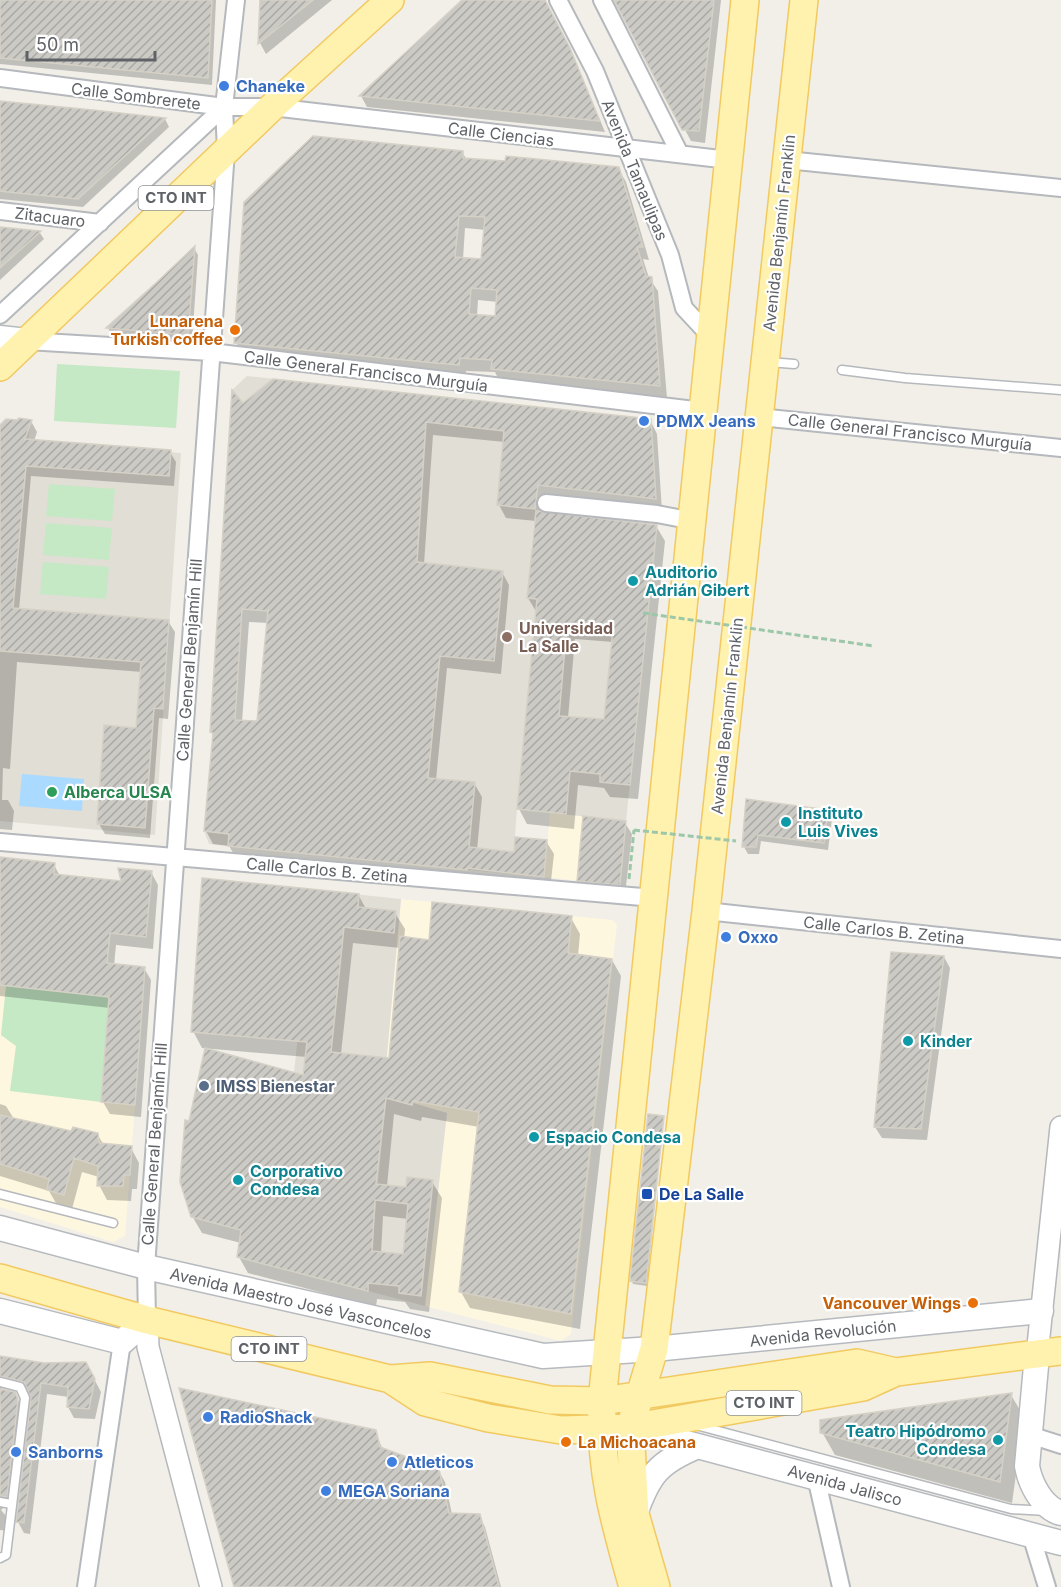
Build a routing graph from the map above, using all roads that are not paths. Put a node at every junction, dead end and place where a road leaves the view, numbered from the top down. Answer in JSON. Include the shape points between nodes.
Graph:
{"nodes":[{"id":1,"x":236,"y":0,"type":"edge"},
{"id":2,"x":390,"y":0,"type":"edge"},
{"id":3,"x":558,"y":0,"type":"edge"},
{"id":4,"x":602,"y":0,"type":"edge"},
{"id":5,"x":745,"y":0,"type":"edge"},
{"id":6,"x":804,"y":0,"type":"edge"},
{"id":7,"x":0,"y":78,"type":"edge"},
{"id":8,"x":224,"y":107,"type":"junction"},
{"id":9,"x":272,"y":107,"type":"junction"},
{"id":10,"x":626,"y":148,"type":"junction"},
{"id":11,"x":226,"y":151,"type":"junction"},
{"id":12,"x":680,"y":154,"type":"junction"},
{"id":13,"x":729,"y":160,"type":"junction"},
{"id":14,"x":787,"y":160,"type":"junction"},
{"id":15,"x":1061,"y":188,"type":"edge"},
{"id":16,"x":0,"y":211,"type":"edge"},
{"id":17,"x":100,"y":223,"type":"junction"},
{"id":18,"x":0,"y":315,"type":"edge"},
{"id":19,"x":711,"y":337,"type":"junction"},
{"id":20,"x":0,"y":338,"type":"edge"},
{"id":21,"x":27,"y":341,"type":"junction"},
{"id":22,"x":211,"y":351,"type":"junction"},
{"id":23,"x":765,"y":361,"type":"junction"},
{"id":24,"x":795,"y":364,"type":"dead end"},
{"id":25,"x":0,"y":367,"type":"edge"},
{"id":26,"x":842,"y":370,"type":"dead end"},
{"id":27,"x":1061,"y":390,"type":"edge"},
{"id":28,"x":703,"y":411,"type":"junction"},
{"id":29,"x":759,"y":417,"type":"junction"},
{"id":30,"x":1061,"y":448,"type":"edge"},
{"id":31,"x":546,"y":502,"type":"dead end"},
{"id":32,"x":693,"y":521,"type":"junction"},
{"id":33,"x":0,"y":842,"type":"edge"},
{"id":34,"x":175,"y":857,"type":"junction"},
{"id":35,"x":654,"y":898,"type":"junction"},
{"id":36,"x":706,"y":911,"type":"junction"},
{"id":37,"x":1061,"y":949,"type":"edge"},
{"id":38,"x":1060,"y":1139,"type":"edge"},
{"id":39,"x":0,"y":1194,"type":"edge"},
{"id":40,"x":113,"y":1223,"type":"dead end"},
{"id":41,"x":0,"y":1228,"type":"edge"},
{"id":42,"x":146,"y":1267,"type":"junction"},
{"id":43,"x":0,"y":1278,"type":"edge"},
{"id":44,"x":0,"y":1311,"type":"edge"},
{"id":45,"x":1041,"y":1311,"type":"junction"},
{"id":46,"x":147,"y":1320,"type":"junction"},
{"id":47,"x":122,"y":1342,"type":"junction"},
{"id":48,"x":654,"y":1349,"type":"junction"},
{"id":49,"x":605,"y":1353,"type":"junction"},
{"id":50,"x":1049,"y":1353,"type":"edge"},
{"id":51,"x":896,"y":1372,"type":"junction"},
{"id":52,"x":390,"y":1379,"type":"junction"},
{"id":53,"x":0,"y":1382,"type":"edge"},
{"id":54,"x":645,"y":1398,"type":"junction"},
{"id":55,"x":602,"y":1401,"type":"junction"},
{"id":56,"x":668,"y":1416,"type":"junction"},
{"id":57,"x":630,"y":1428,"type":"junction"},
{"id":58,"x":601,"y":1430,"type":"junction"},
{"id":59,"x":1030,"y":1435,"type":"junction"},
{"id":60,"x":1061,"y":1445,"type":"edge"},
{"id":61,"x":698,"y":1446,"type":"junction"},
{"id":62,"x":816,"y":1477,"type":"junction"},
{"id":63,"x":0,"y":1502,"type":"edge"},
{"id":64,"x":11,"y":1504,"type":"junction"},
{"id":65,"x":1059,"y":1512,"type":"edge"},
{"id":66,"x":635,"y":1514,"type":"junction"},
{"id":67,"x":1030,"y":1535,"type":"junction"},
{"id":68,"x":1061,"y":1543,"type":"edge"},
{"id":69,"x":0,"y":1558,"type":"edge"},
{"id":70,"x":86,"y":1587,"type":"edge"},
{"id":71,"x":211,"y":1587,"type":"edge"},
{"id":72,"x":633,"y":1587,"type":"edge"},
{"id":73,"x":656,"y":1587,"type":"edge"},
{"id":74,"x":841,"y":1587,"type":"edge"},
{"id":75,"x":1047,"y":1587,"type":"edge"}],
"edges":[{"from":1,"to":8,"type":"street","name":"Calle General Benjamín Hill"},
{"from":2,"to":9,"type":"main road","number":"CTO INT"},
{"from":3,"to":10,"type":"street","name":"Avenida Tamaulipas","via":[[595,70]]},
{"from":4,"to":12,"type":"street"},
{"from":5,"to":13,"type":"main road"},
{"from":6,"to":14,"type":"main road","name":"Avenida Benjamín Franklin"},
{"from":7,"to":8,"type":"street","name":"Calle Sombrerete"},
{"from":8,"to":9,"type":"street","name":"Calle Sombrerete"},
{"from":8,"to":11,"type":"street","name":"Calle General Benjamín Hill"},
{"from":8,"to":17,"type":"street"},
{"from":9,"to":10,"type":"street","name":"Calle Ciencias"},
{"from":9,"to":11,"type":"main road","number":"CTO INT"},
{"from":10,"to":12,"type":"street","name":"Calle Ciencias"},
{"from":10,"to":19,"type":"street","name":"Avenida Tamaulipas","via":[[670,255],[684,308]]},
{"from":11,"to":21,"type":"main road","number":"CTO INT"},
{"from":11,"to":22,"type":"street","name":"Calle General Benjamín Hill"},
{"from":12,"to":13,"type":"street","name":"Calle Ciencias"},
{"from":13,"to":19,"type":"main road"},
{"from":14,"to":15,"type":"street"},
{"from":14,"to":23,"type":"main road","name":"Avenida Benjamín Franklin"},
{"from":16,"to":17,"type":"street","name":"Zitacuaro"},
{"from":17,"to":18,"type":"street"},
{"from":19,"to":28,"type":"main road"},
{"from":20,"to":21,"type":"main road"},
{"from":21,"to":22,"type":"street","name":"Calle General Francisco Murguía"},
{"from":21,"to":25,"type":"main road","number":"CTO INT"},
{"from":22,"to":28,"type":"street","name":"Calle General Francisco Murguía"},
{"from":22,"to":34,"type":"street","name":"Calle General Benjamín Hill"},
{"from":23,"to":24,"type":"lane"},
{"from":23,"to":29,"type":"main road","name":"Avenida Benjamín Franklin"},
{"from":26,"to":27,"type":"lane"},
{"from":28,"to":32,"type":"main road"},
{"from":29,"to":30,"type":"street","name":"Calle General Francisco Murguía"},
{"from":29,"to":36,"type":"main road","name":"Avenida Benjamín Franklin"},
{"from":31,"to":32,"type":"street"},
{"from":32,"to":35,"type":"main road"},
{"from":33,"to":34,"type":"street","name":"Calle Carlos B. Zetina"},
{"from":34,"to":35,"type":"street","name":"Calle Carlos B. Zetina"},
{"from":34,"to":42,"type":"street","name":"Calle General Benjamín Hill"},
{"from":35,"to":49,"type":"main road"},
{"from":36,"to":37,"type":"street","name":"Calle Carlos B. Zetina"},
{"from":36,"to":48,"type":"main road","name":"Avenida Benjamín Franklin"},
{"from":38,"to":45,"type":"street"},
{"from":39,"to":40,"type":"lane"},
{"from":41,"to":42,"type":"main road","name":"Avenida Maestro José Vasconcelos"},
{"from":42,"to":46,"type":"street","name":"Calle General Benjamín Hill"},
{"from":42,"to":49,"type":"main road","name":"Avenida Maestro José Vasconcelos","via":[[522,1354]]},
{"from":43,"to":46,"type":"main road","number":"CTO INT"},
{"from":44,"to":47,"type":"main road"},
{"from":45,"to":48,"type":"main road","name":"Avenida Revolución"},
{"from":45,"to":50,"type":"street"},
{"from":46,"to":47,"type":"main road"},
{"from":46,"to":52,"type":"main road","number":"CTO INT"},
{"from":46,"to":71,"type":"street","via":[[148,1347]]},
{"from":47,"to":70,"type":"street"},
{"from":48,"to":49,"type":"main road","name":"Avenida Revolución"},
{"from":48,"to":54,"type":"main road","name":"Avenida Benjamín Franklin"},
{"from":49,"to":55,"type":"main road"},
{"from":50,"to":51,"type":"main road","name":"Avenida Revolución","number":"CTO INT"},
{"from":50,"to":59,"type":"main road"},
{"from":51,"to":54,"type":"main road","name":"Avenida Revolución","number":"CTO INT","via":[[857,1363]]},
{"from":51,"to":56,"type":"main road","name":"Avenida Revolución","number":"CTO INT","via":[[863,1387]]},
{"from":52,"to":55,"type":"main road","number":"CTO INT","via":[[430,1376],[550,1400]]},
{"from":52,"to":58,"type":"main road","number":"CTO INT","via":[[425,1402],[488,1418],[561,1430]]},
{"from":53,"to":64,"type":"lane","via":[[20,1386],[25,1398]]},
{"from":54,"to":55,"type":"main road","name":"Avenida Revolución","number":"CTO INT"},
{"from":54,"to":57,"type":"main road","name":"Avenida Benjamín Franklin"},
{"from":55,"to":58,"type":"main road"},
{"from":56,"to":57,"type":"main road","name":"Avenida Revolución","number":"CTO INT"},
{"from":56,"to":65,"type":"lane","via":[[1011,1509]]},
{"from":57,"to":58,"type":"main road","name":"Avenida Revolución","number":"CTO INT"},
{"from":57,"to":61,"type":"main road","name":"Avenida Jalisco"},
{"from":57,"to":66,"type":"main road"},
{"from":58,"to":72,"type":"main road","via":[[608,1496]]},
{"from":59,"to":60,"type":"street"},
{"from":59,"to":65,"type":"main road","via":[[1030,1481],[1041,1498]]},
{"from":61,"to":62,"type":"main road","name":"Avenida Jalisco"},
{"from":61,"to":66,"type":"main road","via":[[665,1461],[643,1490]]},
{"from":62,"to":67,"type":"main road","name":"Avenida Jalisco"},
{"from":62,"to":74,"type":"street"},
{"from":63,"to":64,"type":"lane"},
{"from":64,"to":69,"type":"lane","via":[[6,1555]]},
{"from":66,"to":73,"type":"main road"},
{"from":67,"to":68,"type":"main road","name":"Avenida Jalisco"},
{"from":67,"to":75,"type":"street"}]}
